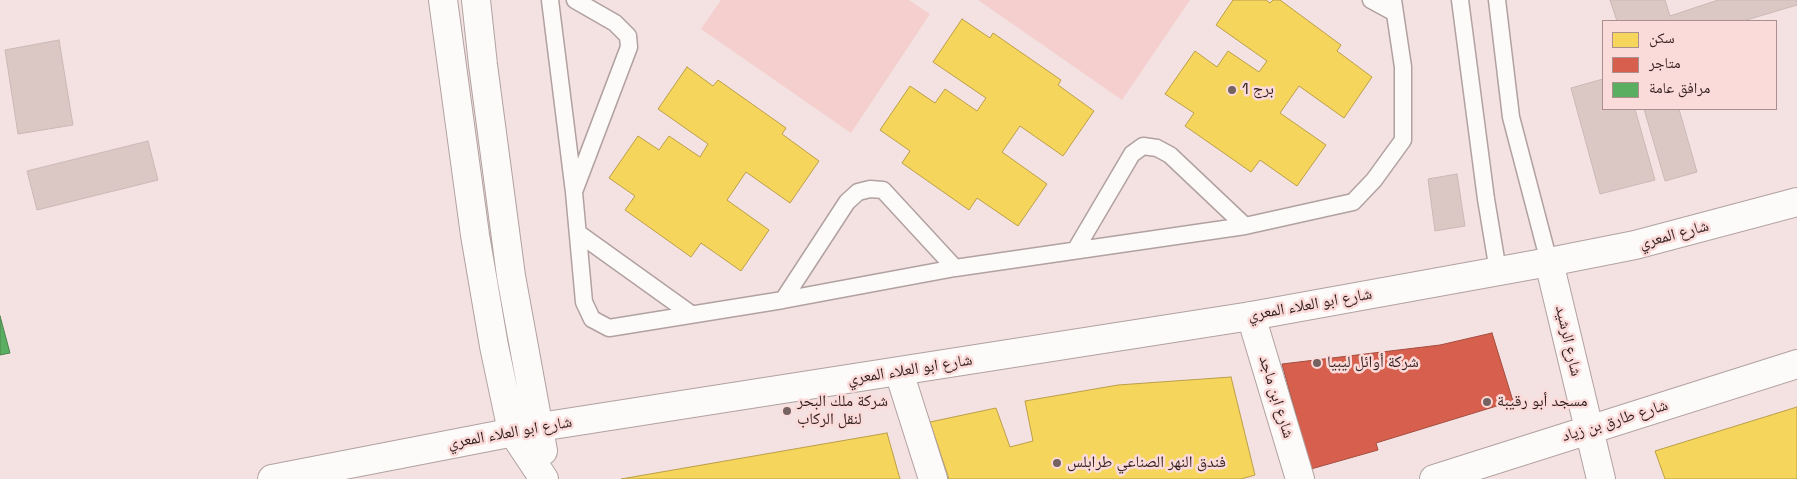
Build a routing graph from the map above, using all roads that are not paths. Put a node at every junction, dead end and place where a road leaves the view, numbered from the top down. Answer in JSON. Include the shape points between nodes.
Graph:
{"nodes":[{"id":1,"x":443,"y":0,"type":"edge"},
{"id":2,"x":476,"y":0,"type":"edge"},
{"id":3,"x":550,"y":0,"type":"edge"},
{"id":4,"x":575,"y":0,"type":"edge"},
{"id":5,"x":1371,"y":0,"type":"edge"},
{"id":6,"x":1460,"y":0,"type":"edge"},
{"id":7,"x":1497,"y":0,"type":"edge"},
{"id":8,"x":1394,"y":7,"type":"edge"},
{"id":9,"x":574,"y":192,"type":"junction"},
{"id":10,"x":1797,"y":202,"type":"edge"},
{"id":11,"x":1245,"y":226,"type":"junction"},
{"id":12,"x":578,"y":233,"type":"junction"},
{"id":13,"x":1076,"y":249,"type":"junction"},
{"id":14,"x":1549,"y":262,"type":"junction"},
{"id":15,"x":955,"y":268,"type":"junction"},
{"id":16,"x":1498,"y":271,"type":"junction"},
{"id":17,"x":783,"y":300,"type":"junction"},
{"id":18,"x":691,"y":314,"type":"junction"},
{"id":19,"x":1251,"y":316,"type":"junction"},
{"id":20,"x":1797,"y":364,"type":"edge"},
{"id":21,"x":899,"y":372,"type":"junction"},
{"id":22,"x":540,"y":427,"type":"junction"},
{"id":23,"x":1589,"y":428,"type":"junction"},
{"id":24,"x":512,"y":432,"type":"junction"},
{"id":25,"x":272,"y":479,"type":"edge"},
{"id":26,"x":545,"y":479,"type":"edge"},
{"id":27,"x":933,"y":479,"type":"edge"},
{"id":28,"x":1300,"y":479,"type":"edge"},
{"id":29,"x":1434,"y":479,"type":"edge"},
{"id":30,"x":1601,"y":479,"type":"edge"}],
"edges":[{"from":1,"to":24,"type":"street","via":[[475,235]]},
{"from":2,"to":22,"type":"street","via":[[511,276]]},
{"from":3,"to":9,"type":"lane"},
{"from":4,"to":9,"type":"lane","via":[[615,23],[628,36],[629,47]]},
{"from":5,"to":8,"type":"lane"},
{"from":6,"to":16,"type":"lane"},
{"from":7,"to":14,"type":"lane","via":[[1511,116]]},
{"from":8,"to":11,"type":"lane","via":[[1403,67],[1403,140],[1391,158],[1353,202]]},
{"from":9,"to":12,"type":"lane"},
{"from":10,"to":14,"type":"street","name":"شارع المعري","via":[[1635,245]]},
{"from":11,"to":13,"type":"lane"},
{"from":11,"to":13,"type":"lane","via":[[1170,155],[1157,148],[1143,146],[1132,154]]},
{"from":12,"to":18,"type":"lane"},
{"from":12,"to":18,"type":"lane","via":[[584,302],[592,319],[609,328]]},
{"from":13,"to":15,"type":"lane"},
{"from":14,"to":16,"type":"street","name":"شارع ابو العلاء المعري"},
{"from":14,"to":23,"type":"street","name":"شارع الرشيد"},
{"from":15,"to":17,"type":"lane"},
{"from":15,"to":17,"type":"lane","via":[[883,190],[870,189],[858,192],[848,202]]},
{"from":16,"to":19,"type":"street","name":"شارع ابو العلاء المعري"},
{"from":17,"to":18,"type":"lane"},
{"from":19,"to":21,"type":"street","name":"شارع ابو العلاء المعري"},
{"from":19,"to":28,"type":"street","name":"شارع ابن ماجد"},
{"from":20,"to":23,"type":"street","name":"شارع طارق بن زياد"},
{"from":21,"to":22,"type":"street","name":"شارع ابو العلاء المعري"},
{"from":21,"to":27,"type":"street"},
{"from":22,"to":24,"type":"street","name":"شارع ابو العلاء المعري"},
{"from":22,"to":26,"type":"street"},
{"from":23,"to":29,"type":"street","name":"شارع طارق بن زياد"},
{"from":23,"to":30,"type":"street","name":"شارع الرشيد"},
{"from":24,"to":25,"type":"street","name":"شارع ابو العلاء المعري"},
{"from":24,"to":26,"type":"street"}]}
